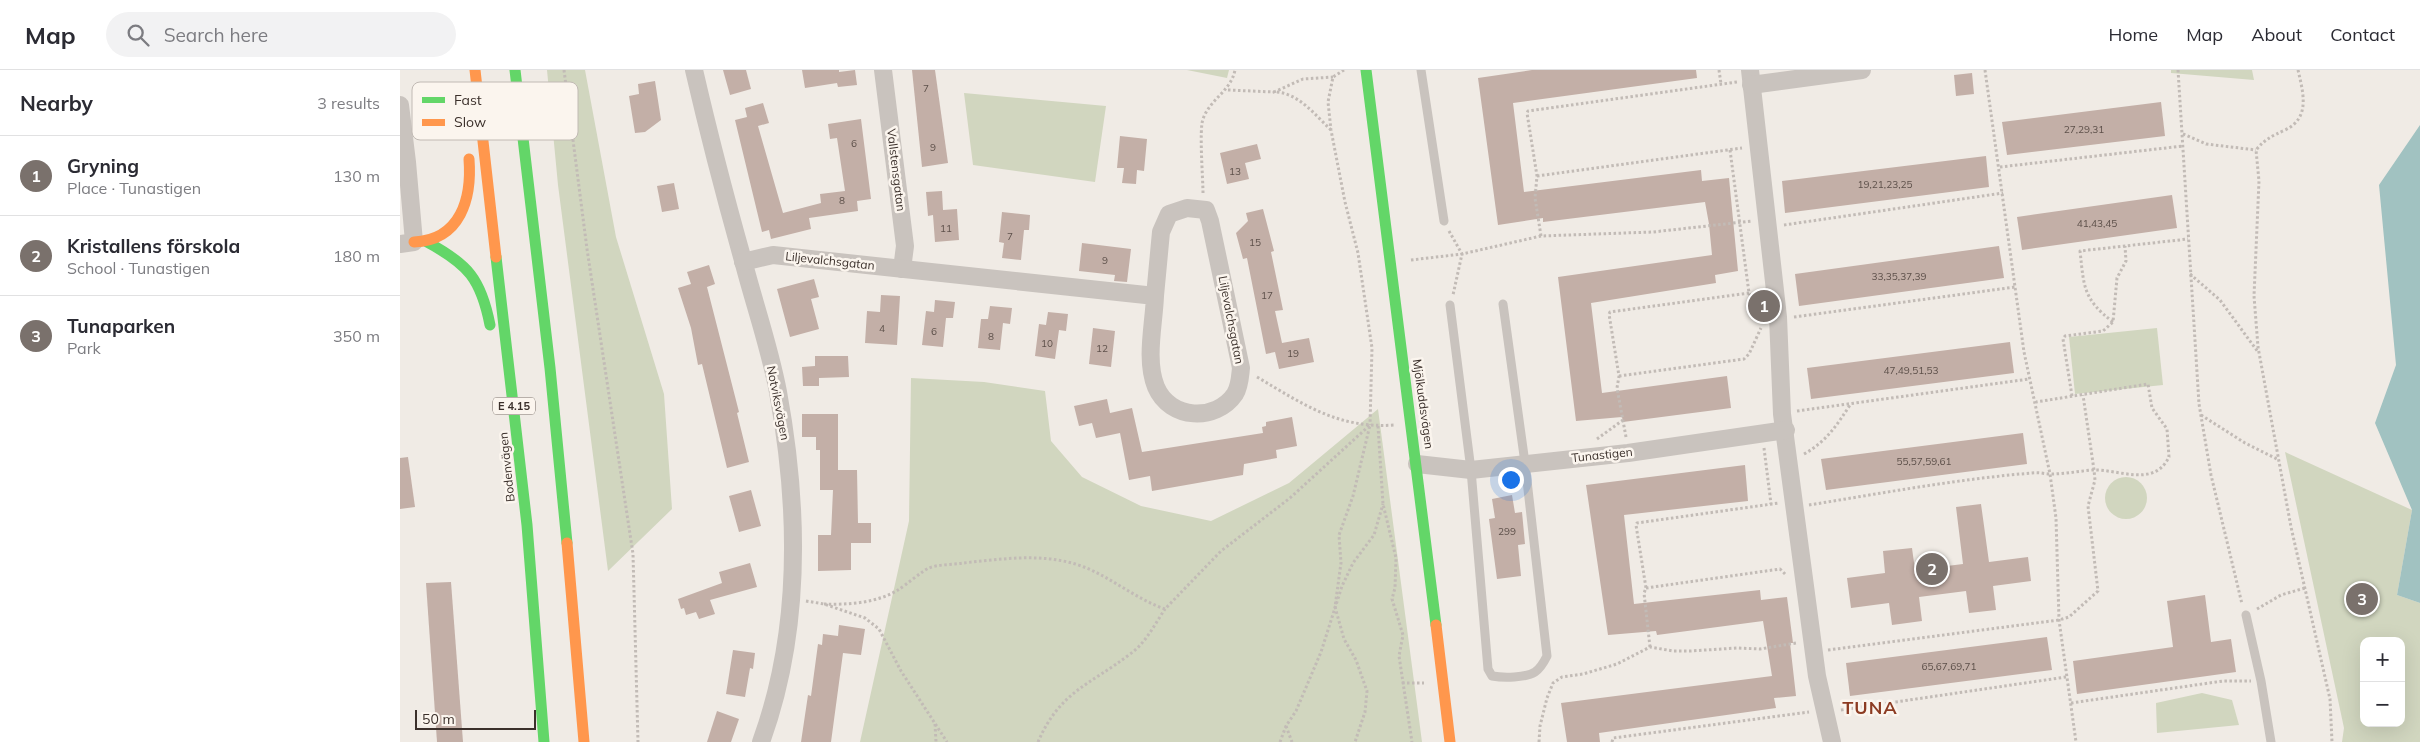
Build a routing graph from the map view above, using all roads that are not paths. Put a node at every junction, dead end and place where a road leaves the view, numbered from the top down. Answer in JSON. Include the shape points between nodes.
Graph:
{"nodes":[{"id":1,"x":694,"y":70,"type":"edge"},
{"id":2,"x":883,"y":70,"type":"edge"},
{"id":3,"x":1366,"y":70,"type":"edge"},
{"id":4,"x":1421,"y":70,"type":"edge"},
{"id":5,"x":1862,"y":70,"type":"edge"},
{"id":6,"x":1751,"y":78,"type":"edge"},
{"id":7,"x":400,"y":105,"type":"edge"},
{"id":8,"x":483,"y":140,"type":"edge"},
{"id":9,"x":523,"y":140,"type":"edge"},
{"id":10,"x":469,"y":152,"type":"dead end"},
{"id":11,"x":1444,"y":222,"type":"road end"},
{"id":12,"x":414,"y":243,"type":"edge"},
{"id":13,"x":743,"y":262,"type":"junction"},
{"id":14,"x":902,"y":269,"type":"junction"},
{"id":15,"x":1155,"y":296,"type":"junction"},
{"id":16,"x":1503,"y":304,"type":"dead end"},
{"id":17,"x":1450,"y":305,"type":"road end"},
{"id":18,"x":491,"y":334,"type":"dead end"},
{"id":19,"x":498,"y":381,"type":"dead end"},
{"id":20,"x":516,"y":419,"type":"junction"},
{"id":21,"x":1784,"y":422,"type":"junction"},
{"id":22,"x":1525,"y":463,"type":"junction"},
{"id":23,"x":1417,"y":464,"type":"junction"},
{"id":24,"x":1471,"y":470,"type":"junction"},
{"id":25,"x":2246,"y":615,"type":"road end"},
{"id":26,"x":544,"y":742,"type":"edge"},
{"id":27,"x":584,"y":742,"type":"edge"},
{"id":28,"x":761,"y":742,"type":"edge"},
{"id":29,"x":1450,"y":742,"type":"edge"},
{"id":30,"x":1832,"y":742,"type":"edge"},
{"id":31,"x":2271,"y":742,"type":"edge"}],
"edges":[{"from":1,"to":13,"type":"street","name":"Notviksvägen"},
{"from":2,"to":14,"type":"street","name":"Vallstensgatan","via":[[905,246]]},
{"from":3,"to":23,"type":"main road","name":"Mjölkuddsvägen"},
{"from":4,"to":11,"type":"lane"},
{"from":5,"to":6,"type":"street"},
{"from":6,"to":21,"type":"street","via":[[1769,317]]},
{"from":7,"to":12,"type":"street"},
{"from":8,"to":20,"type":"main road","name":"Bodenvägen","number":"E 4.15"},
{"from":9,"to":27,"type":"main road","number":"E 4.15","via":[[550,368]]},
{"from":10,"to":12,"type":"main road","via":[[471,191],[465,211],[451,227]]},
{"from":12,"to":18,"type":"main road","via":[[456,258],[469,268],[483,292]]},
{"from":13,"to":14,"type":"street","name":"Liljevalchsgatan","via":[[773,256]]},
{"from":13,"to":28,"type":"street","name":"Notviksvägen","via":[[778,390],[792,508],[793,585],[784,658],[772,713]]},
{"from":14,"to":15,"type":"street","name":"Liljevalchsgatan"},
{"from":15,"to":15,"type":"street","name":"Liljevalchsgatan","via":[[1161,232],[1169,214],[1187,208],[1206,210],[1241,368],[1236,392],[1221,407],[1209,413],[1183,412],[1160,395],[1152,369]]},
{"from":16,"to":22,"type":"lane"},
{"from":17,"to":24,"type":"lane"},
{"from":19,"to":20,"type":"main road"},
{"from":20,"to":26,"type":"main road","name":"Bodenvägen","number":"E 4.15"},
{"from":21,"to":22,"type":"street","name":"Tunastigen","via":[[1762,434],[1628,453]]},
{"from":21,"to":30,"type":"street","via":[[1817,676]]},
{"from":22,"to":24,"type":"street","name":"Tunastigen"},
{"from":22,"to":24,"type":"lane","via":[[1547,656],[1534,673],[1502,678],[1492,676],[1488,669]]},
{"from":23,"to":24,"type":"street","name":"Tunastigen"},
{"from":23,"to":29,"type":"main road","name":"Mjölkuddsvägen"},
{"from":25,"to":31,"type":"lane"}]}
